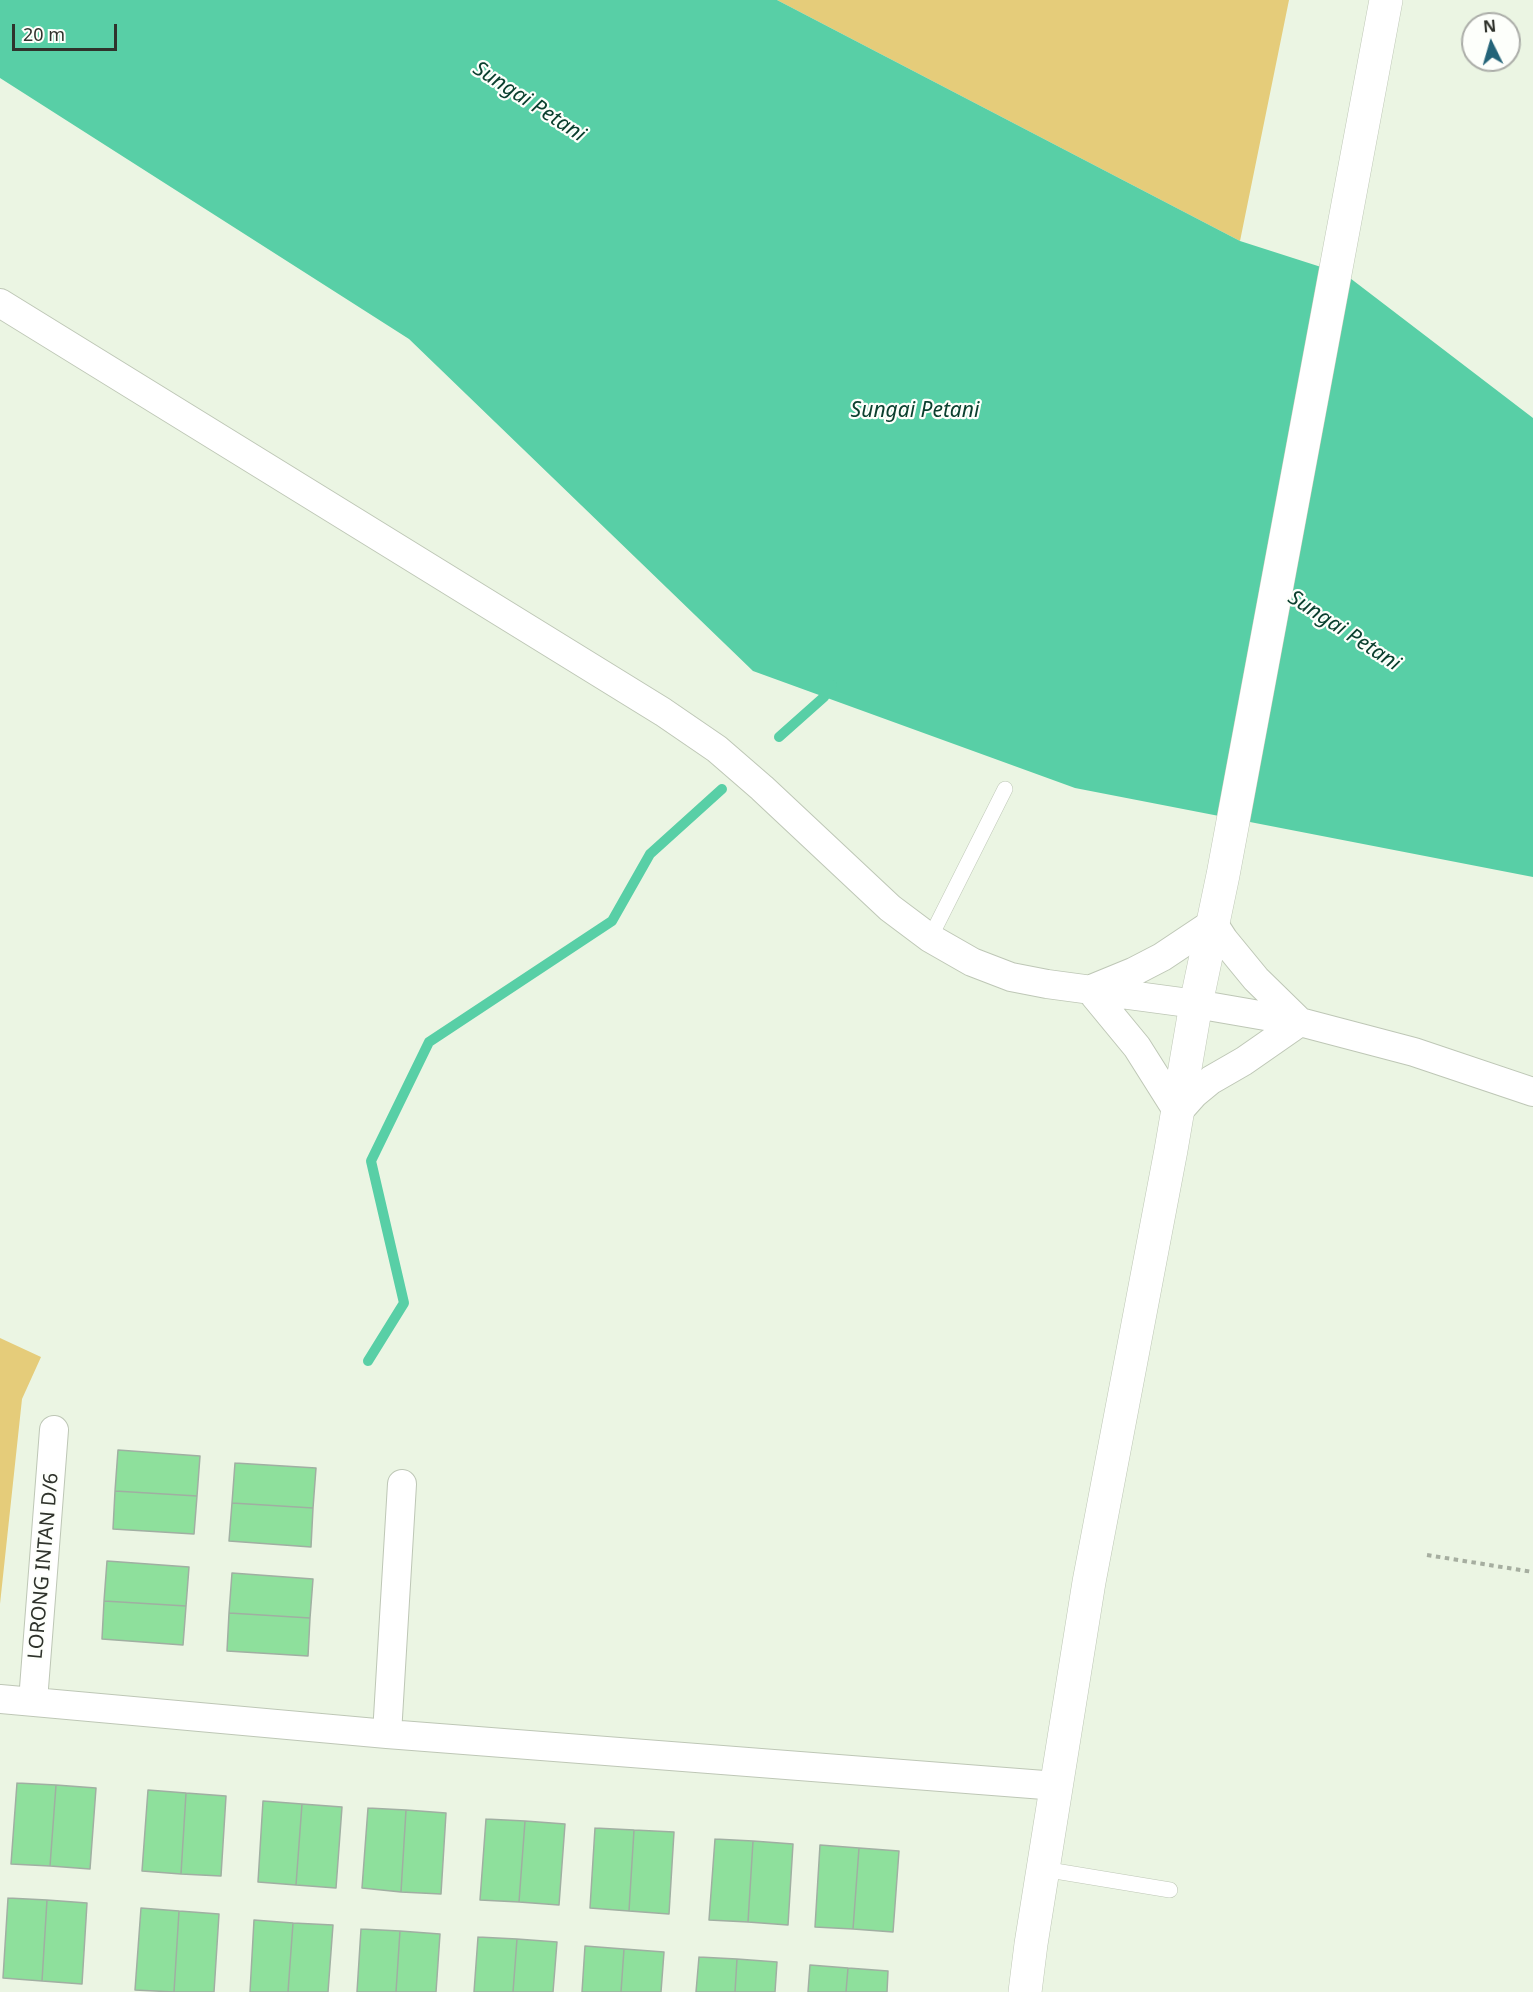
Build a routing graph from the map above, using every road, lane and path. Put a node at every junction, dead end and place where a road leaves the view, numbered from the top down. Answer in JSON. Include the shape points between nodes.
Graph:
{"nodes":[{"id":1,"x":1386,"y":0,"type":"edge"},
{"id":2,"x":0,"y":303,"type":"edge"},
{"id":3,"x":1005,"y":789,"type":"dead end"},
{"id":4,"x":1213,"y":924,"type":"junction"},
{"id":5,"x":930,"y":938,"type":"junction"},
{"id":6,"x":1090,"y":990,"type":"junction"},
{"id":7,"x":1196,"y":1004,"type":"junction"},
{"id":8,"x":1300,"y":1022,"type":"junction"},
{"id":9,"x":1533,"y":1092,"type":"edge"},
{"id":10,"x":1178,"y":1112,"type":"junction"},
{"id":11,"x":54,"y":1430,"type":"dead end"},
{"id":12,"x":402,"y":1484,"type":"dead end"},
{"id":13,"x":1427,"y":1555,"type":"dead end"},
{"id":14,"x":1533,"y":1572,"type":"edge"},
{"id":15,"x":0,"y":1699,"type":"edge"},
{"id":16,"x":33,"y":1701,"type":"junction"},
{"id":17,"x":387,"y":1734,"type":"junction"},
{"id":18,"x":1057,"y":1786,"type":"junction"},
{"id":19,"x":1043,"y":1869,"type":"junction"},
{"id":20,"x":1170,"y":1890,"type":"dead end"},
{"id":21,"x":1025,"y":1992,"type":"edge"}],
"edges":[{"from":1,"to":4,"type":"street"},
{"from":2,"to":5,"type":"street","via":[[708,743],[890,908]]},
{"from":3,"to":5,"type":"lane"},
{"from":4,"to":6,"type":"street","via":[[1162,957]]},
{"from":4,"to":7,"type":"street"},
{"from":4,"to":8,"type":"street","via":[[1256,979]]},
{"from":5,"to":6,"type":"street","via":[[972,962],[1011,977]]},
{"from":6,"to":7,"type":"street"},
{"from":6,"to":10,"type":"street","via":[[1137,1047]]},
{"from":7,"to":8,"type":"street"},
{"from":7,"to":10,"type":"street"},
{"from":8,"to":9,"type":"street","via":[[1414,1052]]},
{"from":8,"to":10,"type":"street","via":[[1211,1080]]},
{"from":10,"to":18,"type":"street","via":[[1091,1570]]},
{"from":11,"to":16,"type":"street","name":"LORONG INTAN D/6"},
{"from":12,"to":17,"type":"street"},
{"from":13,"to":14,"type":"path"},
{"from":15,"to":16,"type":"street"},
{"from":16,"to":17,"type":"street"},
{"from":17,"to":18,"type":"street"},
{"from":18,"to":19,"type":"street"},
{"from":19,"to":20,"type":"lane"},
{"from":19,"to":21,"type":"street"}]}
